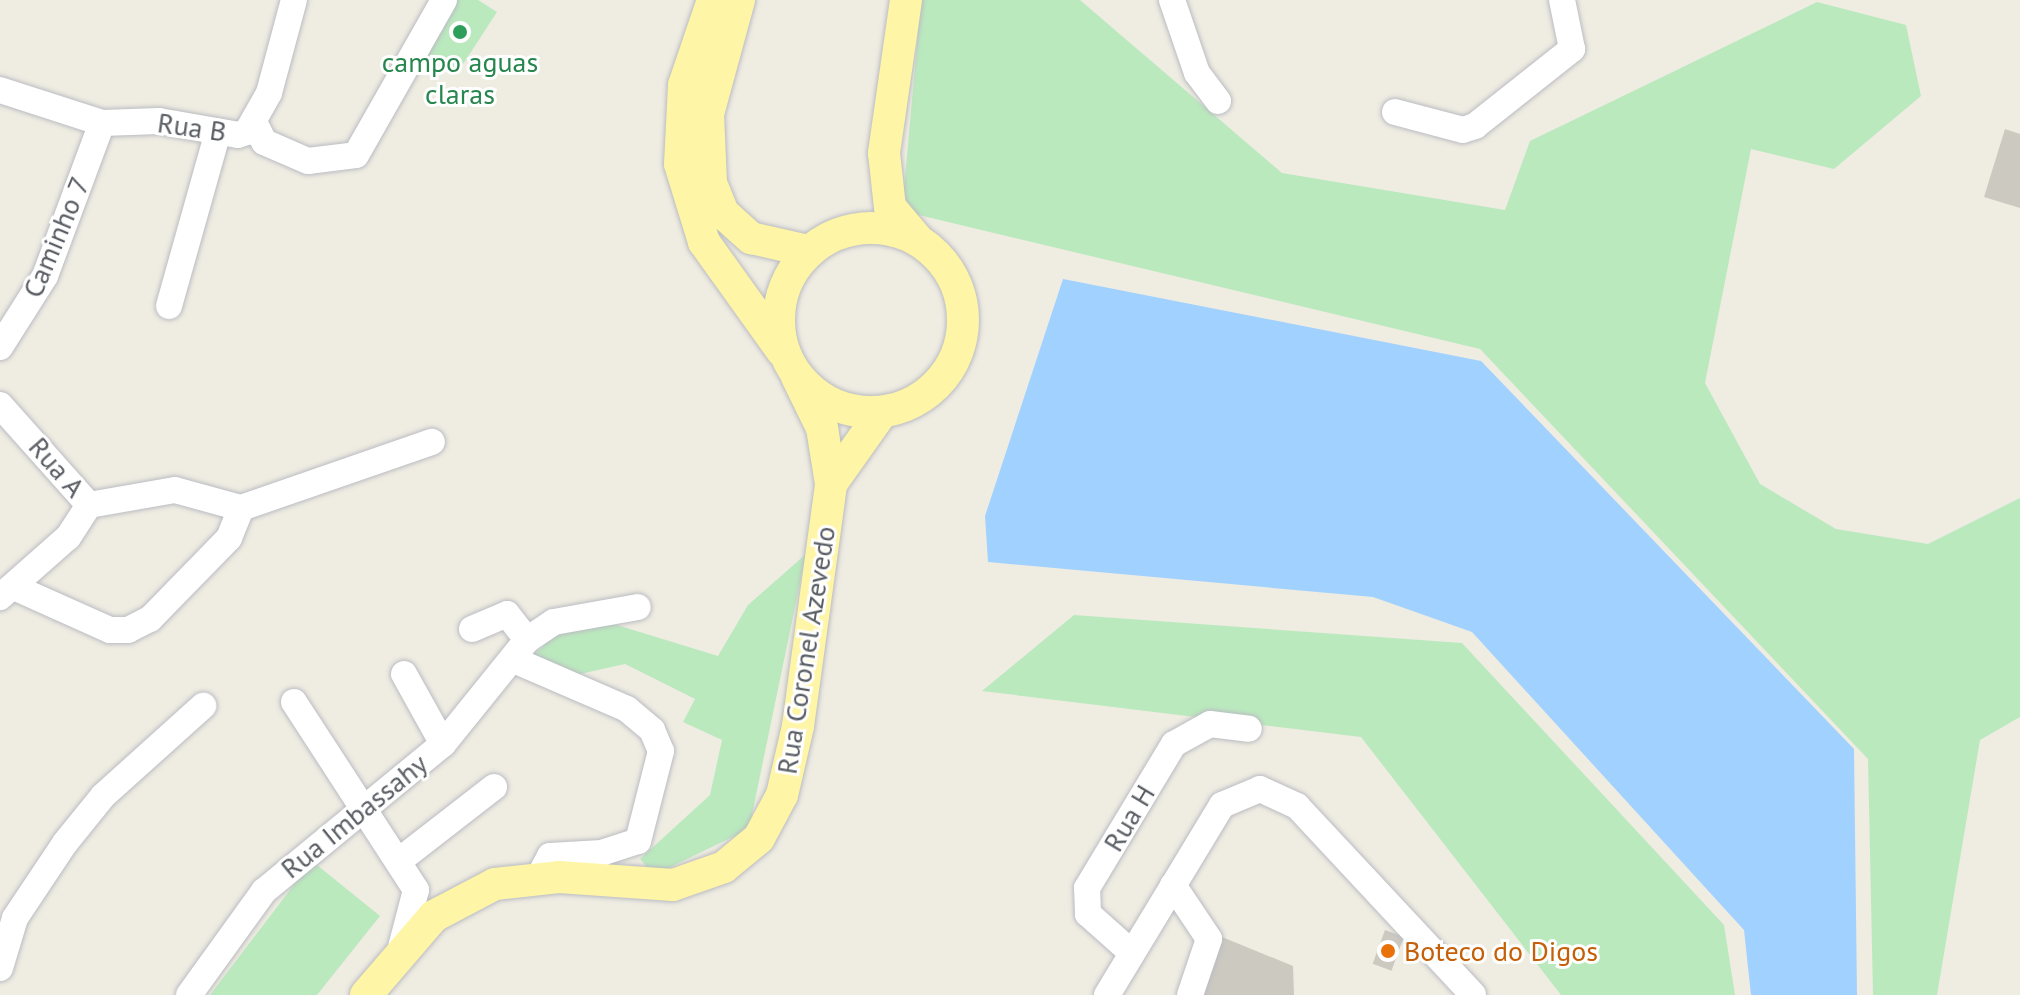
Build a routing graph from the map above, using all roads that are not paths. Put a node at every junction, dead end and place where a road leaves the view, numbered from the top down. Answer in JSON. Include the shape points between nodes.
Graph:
{"nodes":[{"id":1,"x":294,"y":0,"type":"edge"},
{"id":2,"x":444,"y":0,"type":"edge"},
{"id":3,"x":713,"y":0,"type":"edge"},
{"id":4,"x":739,"y":0,"type":"edge"},
{"id":5,"x":906,"y":0,"type":"edge"},
{"id":6,"x":1172,"y":0,"type":"edge"},
{"id":7,"x":1562,"y":0,"type":"edge"},
{"id":8,"x":0,"y":90,"type":"edge"},
{"id":9,"x":1218,"y":101,"type":"dead end"},
{"id":10,"x":1395,"y":112,"type":"dead end"},
{"id":11,"x":254,"y":122,"type":"junction"},
{"id":12,"x":102,"y":123,"type":"junction"},
{"id":13,"x":218,"y":132,"type":"junction"},
{"id":14,"x":884,"y":153,"type":"junction"},
{"id":15,"x":917,"y":239,"type":"junction"},
{"id":16,"x":822,"y":243,"type":"junction"},
{"id":17,"x":169,"y":306,"type":"dead end"},
{"id":18,"x":0,"y":347,"type":"edge"},
{"id":19,"x":791,"y":365,"type":"junction"},
{"id":20,"x":0,"y":405,"type":"edge"},
{"id":21,"x":882,"y":412,"type":"junction"},
{"id":22,"x":432,"y":442,"type":"dead end"},
{"id":23,"x":831,"y":484,"type":"junction"},
{"id":24,"x":89,"y":505,"type":"junction"},
{"id":25,"x":241,"y":508,"type":"junction"},
{"id":26,"x":8,"y":592,"type":"edge"},
{"id":27,"x":638,"y":607,"type":"dead end"},
{"id":28,"x":472,"y":629,"type":"dead end"},
{"id":29,"x":520,"y":650,"type":"junction"},
{"id":30,"x":404,"y":674,"type":"dead end"},
{"id":31,"x":294,"y":702,"type":"dead end"},
{"id":32,"x":203,"y":706,"type":"dead end"},
{"id":33,"x":1249,"y":729,"type":"dead end"},
{"id":34,"x":443,"y":744,"type":"junction"},
{"id":35,"x":494,"y":787,"type":"dead end"},
{"id":36,"x":365,"y":812,"type":"junction"},
{"id":37,"x":400,"y":860,"type":"junction"},
{"id":38,"x":539,"y":877,"type":"junction"},
{"id":39,"x":1173,"y":885,"type":"junction"},
{"id":40,"x":1132,"y":953,"type":"junction"},
{"id":41,"x":0,"y":968,"type":"edge"},
{"id":42,"x":384,"y":979,"type":"edge"},
{"id":43,"x":189,"y":995,"type":"edge"},
{"id":44,"x":1107,"y":995,"type":"edge"},
{"id":45,"x":1190,"y":995,"type":"edge"},
{"id":46,"x":1473,"y":995,"type":"edge"}],
"edges":[{"from":1,"to":11,"type":"street","name":"Rua B","via":[[281,58]]},
{"from":2,"to":11,"type":"street","via":[[356,155],[308,161],[264,142]]},
{"from":3,"to":19,"type":"main road","via":[[684,85],[680,164],[704,242]]},
{"from":4,"to":16,"type":"main road","via":[[708,114],[711,183],[723,213],[751,238]]},
{"from":5,"to":14,"type":"main road"},
{"from":6,"to":9,"type":"street","via":[[1197,73]]},
{"from":7,"to":10,"type":"street","via":[[1572,49],[1475,126]]},
{"from":8,"to":12,"type":"street","name":"Rua B"},
{"from":11,"to":13,"type":"street","name":"Rua B","via":[[238,135]]},
{"from":12,"to":13,"type":"street","name":"Rua B","via":[[159,121]]},
{"from":12,"to":18,"type":"street","name":"Caminho 7","via":[[45,276]]},
{"from":13,"to":17,"type":"street"},
{"from":14,"to":15,"type":"main road","via":[[890,207]]},
{"from":14,"to":16,"type":"main road","via":[[863,206]]},
{"from":15,"to":16,"type":"main road","via":[[891,229]]},
{"from":15,"to":21,"type":"main road","via":[[952,276],[963,326],[952,362],[928,392]]},
{"from":16,"to":19,"type":"main road","via":[[781,298]]},
{"from":19,"to":21,"type":"main road","via":[[835,406]]},
{"from":19,"to":23,"type":"main road","via":[[822,428]]},
{"from":20,"to":24,"type":"street","name":"Rua A"},
{"from":21,"to":23,"type":"main road"},
{"from":22,"to":25,"type":"street"},
{"from":23,"to":38,"type":"main road","name":"Rua Coronel Azevedo","via":[[798,726],[782,795],[759,838],[724,867],[673,885]]},
{"from":24,"to":25,"type":"street","via":[[175,490]]},
{"from":24,"to":26,"type":"street","name":"Rua A"},
{"from":25,"to":26,"type":"street","via":[[229,538],[150,619],[128,630],[110,630]]},
{"from":27,"to":29,"type":"street","name":"Rua Imbassahy","via":[[554,622]]},
{"from":28,"to":29,"type":"street","via":[[507,614]]},
{"from":29,"to":34,"type":"street","name":"Rua Imbassahy"},
{"from":29,"to":38,"type":"street","via":[[627,709],[652,730],[661,751],[638,841],[602,853],[550,856]]},
{"from":30,"to":34,"type":"street"},
{"from":31,"to":36,"type":"street"},
{"from":32,"to":41,"type":"street","via":[[103,796],[65,843],[15,918]]},
{"from":33,"to":40,"type":"street","name":"Rua H","via":[[1210,724],[1174,744],[1087,888],[1088,914]]},
{"from":34,"to":36,"type":"street","name":"Rua Imbassahy"},
{"from":35,"to":37,"type":"street"},
{"from":36,"to":37,"type":"street"},
{"from":36,"to":43,"type":"street","name":"Rua Imbassahy","via":[[264,891]]},
{"from":37,"to":42,"type":"street","via":[[417,897]]},
{"from":38,"to":42,"type":"main road","name":"Rua Coronel Azevedo","via":[[495,884],[453,904]]},
{"from":39,"to":40,"type":"street"},
{"from":39,"to":45,"type":"street","via":[[1209,939]]},
{"from":39,"to":46,"type":"street","via":[[1222,805],[1244,792],[1277,794],[1297,806]]},
{"from":40,"to":44,"type":"street"}]}
